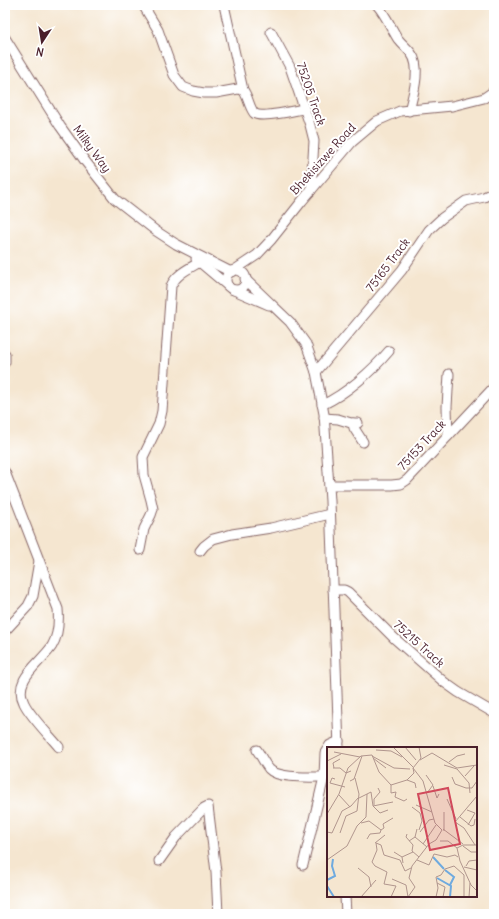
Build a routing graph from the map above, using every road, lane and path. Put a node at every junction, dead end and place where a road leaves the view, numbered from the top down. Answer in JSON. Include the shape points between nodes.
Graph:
{"nodes":[{"id":1,"x":143,"y":5,"type":"edge"},
{"id":2,"x":224,"y":5,"type":"edge"},
{"id":3,"x":377,"y":5,"type":"edge"},
{"id":4,"x":271,"y":32,"type":"dead end"},
{"id":5,"x":5,"y":38,"type":"edge"},
{"id":6,"x":243,"y":90,"type":"junction"},
{"id":7,"x":494,"y":90,"type":"edge"},
{"id":8,"x":304,"y":109,"type":"junction"},
{"id":9,"x":409,"y":110,"type":"junction"},
{"id":10,"x":310,"y":191,"type":"junction"},
{"id":11,"x":494,"y":192,"type":"edge"},
{"id":12,"x":186,"y":250,"type":"junction"},
{"id":13,"x":257,"y":255,"type":"junction"},
{"id":14,"x":200,"y":262,"type":"junction"},
{"id":15,"x":232,"y":271,"type":"junction"},
{"id":16,"x":245,"y":278,"type":"junction"},
{"id":17,"x":231,"y":288,"type":"junction"},
{"id":18,"x":272,"y":306,"type":"junction"},
{"id":19,"x":389,"y":351,"type":"dead end"},
{"id":20,"x":5,"y":354,"type":"edge"},
{"id":21,"x":5,"y":362,"type":"edge"},
{"id":22,"x":316,"y":372,"type":"junction"},
{"id":23,"x":449,"y":374,"type":"dead end"},
{"id":24,"x":494,"y":387,"type":"edge"},
{"id":25,"x":322,"y":405,"type":"junction"},
{"id":26,"x":324,"y":418,"type":"junction"},
{"id":27,"x":448,"y":436,"type":"junction"},
{"id":28,"x":363,"y":442,"type":"dead end"},
{"id":29,"x":5,"y":472,"type":"edge"},
{"id":30,"x":329,"y":485,"type":"junction"},
{"id":31,"x":330,"y":514,"type":"junction"},
{"id":32,"x":140,"y":550,"type":"dead end"},
{"id":33,"x":200,"y":551,"type":"dead end"},
{"id":34,"x":39,"y":560,"type":"junction"},
{"id":35,"x":333,"y":590,"type":"junction"},
{"id":36,"x":5,"y":631,"type":"edge"},
{"id":37,"x":494,"y":713,"type":"edge"},
{"id":38,"x":339,"y":744,"type":"edge"},
{"id":39,"x":59,"y":747,"type":"dead end"},
{"id":40,"x":329,"y":747,"type":"edge"},
{"id":41,"x":327,"y":748,"type":"edge"},
{"id":42,"x":257,"y":750,"type":"dead end"},
{"id":43,"x":324,"y":777,"type":"junction"},
{"id":44,"x":158,"y":861,"type":"dead end"},
{"id":45,"x":304,"y":865,"type":"dead end"},
{"id":46,"x":345,"y":900,"type":"edge"},
{"id":47,"x":218,"y":914,"type":"edge"},
{"id":48,"x":338,"y":914,"type":"edge"},
{"id":49,"x":346,"y":914,"type":"edge"}],
"edges":[{"from":1,"to":6,"type":"street","via":[[158,30],[174,75],[183,87],[216,94]]},
{"from":2,"to":6,"type":"street"},
{"from":3,"to":9,"type":"street","via":[[400,41],[412,54],[415,63],[416,80]]},
{"from":4,"to":8,"type":"street","name":"75205 Track","via":[[290,67]]},
{"from":5,"to":12,"type":"street","name":"Milky Way","via":[[64,132],[115,199],[156,231]]},
{"from":6,"to":8,"type":"street","via":[[258,115]]},
{"from":7,"to":9,"type":"street","name":"Bhekisizwe Road","via":[[484,98],[452,106]]},
{"from":8,"to":10,"type":"street","name":"75205 Track","via":[[314,140]]},
{"from":9,"to":10,"type":"street","name":"Bhekisizwe Road","via":[[376,121],[352,142]]},
{"from":10,"to":13,"type":"street","name":"Bhekisizwe Road"},
{"from":11,"to":22,"type":"street","name":"75165 Track","via":[[466,201],[429,230],[402,270]]},
{"from":12,"to":14,"type":"street","name":"Milky Way"},
{"from":12,"to":15,"type":"street","name":"Milky Way"},
{"from":13,"to":15,"type":"street","name":"Bhekisizwe Road"},
{"from":13,"to":16,"type":"street","name":"Bhekisizwe Road"},
{"from":14,"to":17,"type":"street","name":"Milky Way"},
{"from":14,"to":32,"type":"street","via":[[177,276],[171,286],[162,411],[143,462],[153,509],[144,529]]},
{"from":15,"to":16,"type":"street","via":[[241,272]]},
{"from":15,"to":17,"type":"street","via":[[226,280]]},
{"from":16,"to":17,"type":"street","via":[[242,288]]},
{"from":16,"to":18,"type":"street","name":"Milky Way"},
{"from":17,"to":18,"type":"street","name":"Milky Way"},
{"from":18,"to":22,"type":"street","name":"Milky Way","via":[[290,322],[306,344]]},
{"from":19,"to":25,"type":"street","via":[[349,388]]},
{"from":20,"to":21,"type":"street"},
{"from":22,"to":25,"type":"street","name":"Milky Way"},
{"from":23,"to":27,"type":"street"},
{"from":24,"to":27,"type":"street","name":"75153 Track"},
{"from":25,"to":26,"type":"street","name":"Milky Way"},
{"from":26,"to":28,"type":"street","via":[[338,418],[355,423]]},
{"from":26,"to":30,"type":"street","name":"Milky Way"},
{"from":27,"to":30,"type":"street","name":"75153 Track","via":[[401,484]]},
{"from":29,"to":34,"type":"street"},
{"from":30,"to":31,"type":"street","name":"Milky Way"},
{"from":31,"to":33,"type":"street","via":[[232,534],[213,540]]},
{"from":31,"to":35,"type":"street","name":"Milky Way"},
{"from":34,"to":36,"type":"street","via":[[33,596],[28,606]]},
{"from":34,"to":39,"type":"street","via":[[59,618],[49,649],[24,678],[22,698],[26,707]]},
{"from":35,"to":37,"type":"street","name":"75215 Track","via":[[348,592],[394,638],[444,682]]},
{"from":35,"to":38,"type":"street","name":"Milky Way"},
{"from":38,"to":40,"type":"street"},
{"from":41,"to":43,"type":"street","via":[[324,753]]},
{"from":42,"to":43,"type":"street","via":[[268,768],[276,773]]},
{"from":43,"to":45,"type":"street"},
{"from":44,"to":47,"type":"street","via":[[176,837],[208,806]]},
{"from":46,"to":48,"type":"street"},
{"from":46,"to":49,"type":"street"}]}
